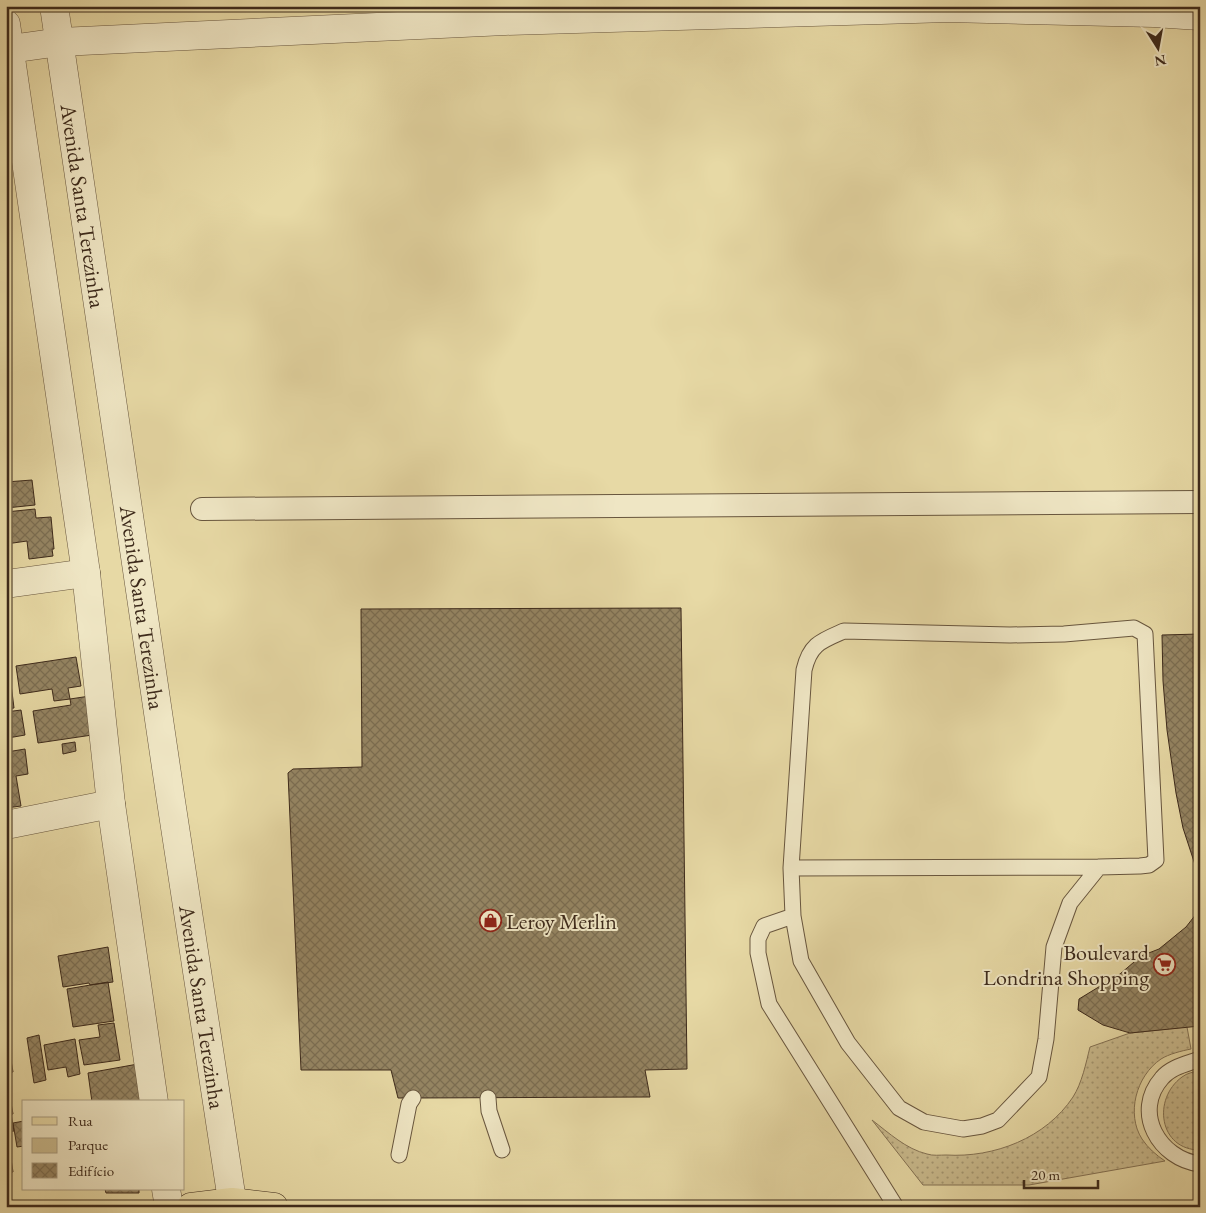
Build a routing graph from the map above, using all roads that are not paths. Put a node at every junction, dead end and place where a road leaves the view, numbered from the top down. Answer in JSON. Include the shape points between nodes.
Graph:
{"nodes":[{"id":1,"x":54,"y":6,"type":"edge"},
{"id":2,"x":949,"y":7,"type":"edge"},
{"id":3,"x":1200,"y":16,"type":"edge"},
{"id":4,"x":8,"y":41,"type":"edge"},
{"id":5,"x":60,"y":42,"type":"junction"},
{"id":6,"x":1200,"y":502,"type":"edge"},
{"id":7,"x":202,"y":509,"type":"dead end"},
{"id":8,"x":86,"y":573,"type":"junction"},
{"id":9,"x":6,"y":584,"type":"edge"},
{"id":10,"x":111,"y":804,"type":"junction"},
{"id":11,"x":6,"y":825,"type":"edge"},
{"id":12,"x":1100,"y":867,"type":"junction"},
{"id":13,"x":791,"y":868,"type":"junction"},
{"id":14,"x":793,"y":916,"type":"junction"},
{"id":15,"x":1200,"y":1059,"type":"edge"},
{"id":16,"x":413,"y":1098,"type":"dead end"},
{"id":17,"x":488,"y":1098,"type":"dead end"},
{"id":18,"x":154,"y":1100,"type":"edge"},
{"id":19,"x":502,"y":1150,"type":"dead end"},
{"id":20,"x":400,"y":1155,"type":"dead end"},
{"id":21,"x":1200,"y":1164,"type":"edge"},
{"id":22,"x":166,"y":1190,"type":"edge"},
{"id":23,"x":233,"y":1204,"type":"edge"},
{"id":24,"x":168,"y":1207,"type":"edge"},
{"id":25,"x":191,"y":1207,"type":"edge"},
{"id":26,"x":274,"y":1207,"type":"edge"},
{"id":27,"x":896,"y":1207,"type":"edge"}],
"edges":[{"from":1,"to":5,"type":"street","name":"Avenida Santa Terezinha"},
{"from":2,"to":3,"type":"street"},
{"from":2,"to":5,"type":"street","via":[[534,20]]},
{"from":4,"to":5,"type":"street"},
{"from":4,"to":8,"type":"street"},
{"from":5,"to":23,"type":"street","name":"Avenida Santa Terezinha","via":[[170,801]]},
{"from":6,"to":7,"type":"street"},
{"from":8,"to":9,"type":"street"},
{"from":8,"to":10,"type":"street"},
{"from":10,"to":11,"type":"street"},
{"from":10,"to":18,"type":"street"},
{"from":12,"to":13,"type":"lane"},
{"from":12,"to":13,"type":"lane","via":[[1149,865],[1156,860],[1145,634],[1134,628],[1010,635],[844,631],[821,641],[808,655],[804,670]]},
{"from":12,"to":14,"type":"lane","via":[[1070,903],[1054,947],[1046,1040],[1039,1077],[998,1120],[982,1126],[963,1129],[924,1122],[900,1108],[848,1043],[801,961]]},
{"from":13,"to":14,"type":"lane"},
{"from":14,"to":27,"type":"lane","via":[[764,926],[758,939],[769,1004]]},
{"from":15,"to":21,"type":"lane","via":[[1175,1068],[1162,1077],[1150,1103],[1153,1130],[1160,1144],[1187,1163]]},
{"from":16,"to":20,"type":"lane","via":[[409,1104]]},
{"from":17,"to":19,"type":"lane"},
{"from":22,"to":24,"type":"street"},
{"from":23,"to":25,"type":"main road"},
{"from":23,"to":26,"type":"main road"}]}
